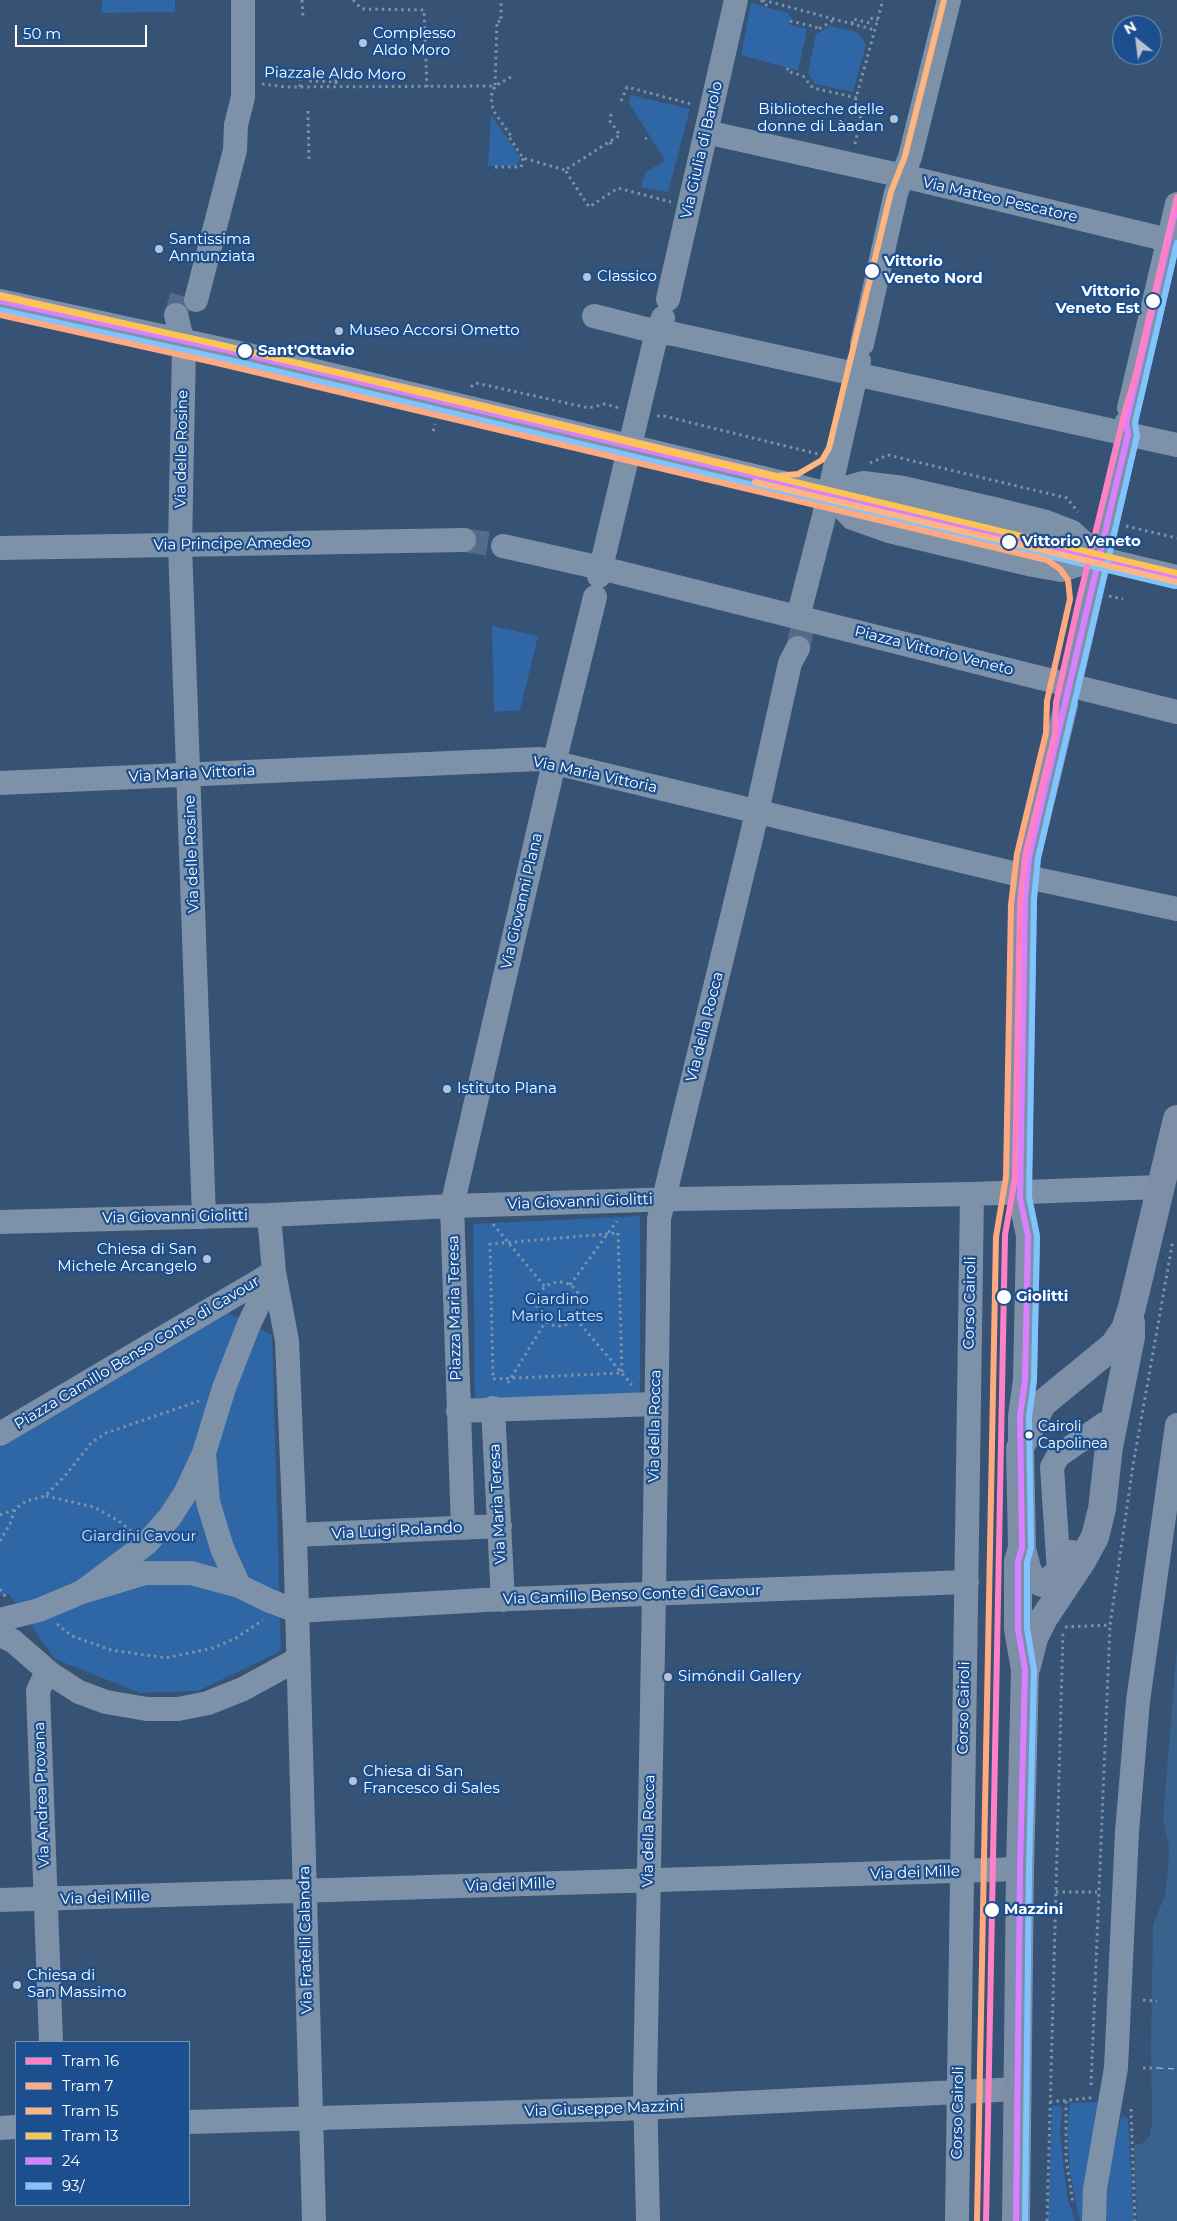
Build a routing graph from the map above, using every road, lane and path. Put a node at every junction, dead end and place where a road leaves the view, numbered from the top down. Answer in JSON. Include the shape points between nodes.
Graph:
{"nodes":[{"id":1,"x":243,"y":0,"type":"edge"},
{"id":2,"x":302,"y":0,"type":"edge"},
{"id":3,"x":353,"y":0,"type":"edge"},
{"id":4,"x":501,"y":0,"type":"edge"},
{"id":5,"x":736,"y":0,"type":"edge"},
{"id":6,"x":763,"y":0,"type":"edge"},
{"id":7,"x":883,"y":0,"type":"edge"},
{"id":8,"x":949,"y":0,"type":"edge"},
{"id":9,"x":768,"y":7,"type":"dead end"},
{"id":10,"x":303,"y":18,"type":"dead end"},
{"id":11,"x":835,"y":19,"type":"junction"},
{"id":12,"x":878,"y":20,"type":"junction"},
{"id":13,"x":790,"y":22,"type":"dead end"},
{"id":14,"x":852,"y":24,"type":"junction"},
{"id":15,"x":875,"y":30,"type":"junction"},
{"id":16,"x":788,"y":68,"type":"dead end"},
{"id":17,"x":306,"y":76,"type":"junction"},
{"id":18,"x":511,"y":77,"type":"dead end"},
{"id":19,"x":347,"y":79,"type":"dead end"},
{"id":20,"x":329,"y":80,"type":"dead end"},
{"id":21,"x":243,"y":82,"type":"junction"},
{"id":22,"x":336,"y":82,"type":"junction"},
{"id":23,"x":495,"y":86,"type":"junction"},
{"id":24,"x":300,"y":87,"type":"junction"},
{"id":25,"x":336,"y":87,"type":"junction"},
{"id":26,"x":427,"y":87,"type":"junction"},
{"id":27,"x":857,"y":98,"type":"junction"},
{"id":28,"x":621,"y":102,"type":"dead end"},
{"id":29,"x":308,"y":111,"type":"dead end"},
{"id":30,"x":610,"y":114,"type":"dead end"},
{"id":31,"x":709,"y":121,"type":"junction"},
{"id":32,"x":610,"y":142,"type":"junction"},
{"id":33,"x":612,"y":146,"type":"dead end"},
{"id":34,"x":523,"y":158,"type":"junction"},
{"id":35,"x":309,"y":162,"type":"dead end"},
{"id":36,"x":850,"y":164,"type":"junction"},
{"id":37,"x":495,"y":167,"type":"dead end"},
{"id":38,"x":565,"y":170,"type":"junction"},
{"id":39,"x":903,"y":176,"type":"junction"},
{"id":40,"x":1177,"y":204,"type":"edge"},
{"id":41,"x":689,"y":206,"type":"junction"},
{"id":42,"x":1174,"y":242,"type":"edge"},
{"id":43,"x":0,"y":301,"type":"edge"},
{"id":44,"x":664,"y":315,"type":"junction"},
{"id":45,"x":594,"y":316,"type":"dead end"},
{"id":46,"x":180,"y":340,"type":"junction"},
{"id":47,"x":854,"y":364,"type":"junction"},
{"id":48,"x":448,"y":403,"type":"junction"},
{"id":49,"x":625,"y":409,"type":"dead end"},
{"id":50,"x":653,"y":415,"type":"dead end"},
{"id":51,"x":1131,"y":420,"type":"junction"},
{"id":52,"x":435,"y":424,"type":"dead end"},
{"id":53,"x":433,"y":431,"type":"dead end"},
{"id":54,"x":1177,"y":445,"type":"edge"},
{"id":55,"x":631,"y":447,"type":"junction"},
{"id":56,"x":821,"y":455,"type":"dead end"},
{"id":57,"x":864,"y":465,"type":"dead end"},
{"id":58,"x":829,"y":493,"type":"junction"},
{"id":59,"x":1081,"y":516,"type":"dead end"},
{"id":60,"x":1122,"y":526,"type":"dead end"},
{"id":61,"x":1177,"y":538,"type":"edge"},
{"id":62,"x":464,"y":540,"type":"tunnel mouth"},
{"id":63,"x":180,"y":546,"type":"junction"},
{"id":64,"x":0,"y":548,"type":"edge"},
{"id":65,"x":513,"y":549,"type":"tunnel mouth"},
{"id":66,"x":1100,"y":558,"type":"junction"},
{"id":67,"x":1177,"y":577,"type":"edge"},
{"id":68,"x":598,"y":580,"type":"junction"},
{"id":69,"x":799,"y":632,"type":"junction"},
{"id":70,"x":1068,"y":693,"type":"junction"},
{"id":71,"x":1177,"y":712,"type":"edge"},
{"id":72,"x":554,"y":763,"type":"junction"},
{"id":73,"x":190,"y":775,"type":"junction"},
{"id":74,"x":0,"y":783,"type":"edge"},
{"id":75,"x":756,"y":812,"type":"junction"},
{"id":76,"x":1027,"y":876,"type":"junction"},
{"id":77,"x":1177,"y":910,"type":"edge"},
{"id":78,"x":1177,"y":1119,"type":"edge"},
{"id":79,"x":1160,"y":1187,"type":"junction"},
{"id":80,"x":1020,"y":1193,"type":"junction"},
{"id":81,"x":972,"y":1194,"type":"junction"},
{"id":82,"x":662,"y":1200,"type":"junction"},
{"id":83,"x":452,"y":1206,"type":"junction"},
{"id":84,"x":622,"y":1213,"type":"dead end"},
{"id":85,"x":269,"y":1215,"type":"junction"},
{"id":86,"x":204,"y":1217,"type":"junction"},
{"id":87,"x":488,"y":1218,"type":"dead end"},
{"id":88,"x":0,"y":1222,"type":"edge"},
{"id":89,"x":607,"y":1235,"type":"junction"},
{"id":90,"x":1174,"y":1235,"type":"dead end"},
{"id":91,"x":508,"y":1242,"type":"junction"},
{"id":92,"x":274,"y":1272,"type":"junction"},
{"id":93,"x":570,"y":1285,"type":"junction"},
{"id":94,"x":545,"y":1287,"type":"junction"},
{"id":95,"x":1132,"y":1307,"type":"junction"},
{"id":96,"x":576,"y":1319,"type":"junction"},
{"id":97,"x":546,"y":1321,"type":"junction"},
{"id":98,"x":622,"y":1373,"type":"junction"},
{"id":99,"x":512,"y":1378,"type":"junction"},
{"id":100,"x":508,"y":1383,"type":"dead end"},
{"id":101,"x":224,"y":1388,"type":"junction"},
{"id":102,"x":1119,"y":1396,"type":"junction"},
{"id":103,"x":646,"y":1398,"type":"junction"},
{"id":104,"x":493,"y":1408,"type":"junction"},
{"id":105,"x":458,"y":1411,"type":"junction"},
{"id":106,"x":1104,"y":1424,"type":"junction"},
{"id":107,"x":1177,"y":1425,"type":"edge"},
{"id":108,"x":0,"y":1434,"type":"edge"},
{"id":109,"x":1020,"y":1448,"type":"junction"},
{"id":110,"x":204,"y":1453,"type":"junction"},
{"id":111,"x":45,"y":1496,"type":"junction"},
{"id":112,"x":14,"y":1509,"type":"junction"},
{"id":113,"x":0,"y":1515,"type":"edge"},
{"id":114,"x":500,"y":1526,"type":"junction"},
{"id":115,"x":463,"y":1528,"type":"junction"},
{"id":116,"x":295,"y":1535,"type":"junction"},
{"id":117,"x":0,"y":1540,"type":"edge"},
{"id":118,"x":146,"y":1544,"type":"junction"},
{"id":119,"x":1022,"y":1548,"type":"junction"},
{"id":120,"x":1059,"y":1572,"type":"junction"},
{"id":121,"x":966,"y":1582,"type":"junction"},
{"id":122,"x":239,"y":1586,"type":"junction"},
{"id":123,"x":82,"y":1592,"type":"junction"},
{"id":124,"x":654,"y":1595,"type":"junction"},
{"id":125,"x":504,"y":1600,"type":"junction"},
{"id":126,"x":270,"y":1601,"type":"junction"},
{"id":127,"x":39,"y":1610,"type":"junction"},
{"id":128,"x":297,"y":1611,"type":"junction"},
{"id":129,"x":0,"y":1620,"type":"edge"},
{"id":130,"x":1110,"y":1625,"type":"junction"},
{"id":131,"x":0,"y":1635,"type":"edge"},
{"id":132,"x":298,"y":1659,"type":"junction"},
{"id":133,"x":1026,"y":1670,"type":"junction"},
{"id":134,"x":51,"y":1674,"type":"junction"},
{"id":135,"x":1020,"y":1869,"type":"junction"},
{"id":136,"x":961,"y":1872,"type":"junction"},
{"id":137,"x":648,"y":1881,"type":"junction"},
{"id":138,"x":305,"y":1891,"type":"junction"},
{"id":139,"x":1056,"y":1892,"type":"junction"},
{"id":140,"x":1098,"y":1892,"type":"junction"},
{"id":141,"x":0,"y":1900,"type":"edge"},
{"id":142,"x":46,"y":1900,"type":"junction"},
{"id":143,"x":1142,"y":2000,"type":"dead end"},
{"id":144,"x":1157,"y":2001,"type":"dead end"},
{"id":145,"x":51,"y":2041,"type":"edge"},
{"id":146,"x":1143,"y":2068,"type":"dead end"},
{"id":147,"x":1157,"y":2068,"type":"dead end"},
{"id":148,"x":1018,"y":2090,"type":"junction"},
{"id":149,"x":958,"y":2093,"type":"junction"},
{"id":150,"x":1066,"y":2101,"type":"junction"},
{"id":151,"x":1130,"y":2101,"type":"dead end"},
{"id":152,"x":1050,"y":2102,"type":"junction"},
{"id":153,"x":645,"y":2108,"type":"junction"},
{"id":154,"x":311,"y":2120,"type":"junction"},
{"id":155,"x":190,"y":2122,"type":"edge"},
{"id":156,"x":15,"y":2127,"type":"edge"},
{"id":157,"x":0,"y":2128,"type":"edge"},
{"id":158,"x":1073,"y":2207,"type":"dead end"},
{"id":159,"x":314,"y":2221,"type":"edge"},
{"id":160,"x":648,"y":2221,"type":"edge"},
{"id":161,"x":957,"y":2221,"type":"edge"},
{"id":162,"x":1016,"y":2221,"type":"edge"},
{"id":163,"x":1047,"y":2221,"type":"edge"},
{"id":164,"x":1094,"y":2221,"type":"edge"},
{"id":165,"x":1135,"y":2221,"type":"edge"}],
"edges":[{"from":1,"to":21,"type":"street","name":"Via delle Rosine"},
{"from":2,"to":10,"type":"path"},
{"from":3,"to":26,"type":"path","name":"Piazzale Aldo Moro","via":[[362,9],[424,10]]},
{"from":4,"to":23,"type":"path","via":[[501,22],[497,21]]},
{"from":5,"to":31,"type":"street","name":"Via Giulia di Barolo"},
{"from":6,"to":9,"type":"path","via":[[762,4]]},
{"from":6,"to":11,"type":"path"},
{"from":7,"to":12,"type":"path"},
{"from":8,"to":39,"type":"street"},
{"from":11,"to":13,"type":"path","via":[[817,30],[816,27]]},
{"from":11,"to":14,"type":"path"},
{"from":12,"to":14,"type":"path","via":[[872,18],[870,23],[853,19]]},
{"from":12,"to":15,"type":"path"},
{"from":14,"to":15,"type":"path"},
{"from":15,"to":27,"type":"path"},
{"from":16,"to":27,"type":"path","via":[[787,72],[803,76],[813,88]]},
{"from":17,"to":20,"type":"path","via":[[329,76]]},
{"from":17,"to":22,"type":"path","via":[[311,82]]},
{"from":17,"to":24,"type":"path","via":[[300,76]]},
{"from":18,"to":23,"type":"path"},
{"from":19,"to":22,"type":"path","via":[[336,79]]},
{"from":21,"to":24,"type":"path","name":"Piazzale Aldo Moro"},
{"from":21,"to":46,"type":"street","name":"Via delle Rosine","via":[[243,97],[236,125],[224,149]]},
{"from":22,"to":25,"type":"path"},
{"from":23,"to":26,"type":"path","name":"Piazzale Aldo Moro"},
{"from":23,"to":34,"type":"path","via":[[491,96],[493,110]]},
{"from":24,"to":25,"type":"path","name":"Piazzale Aldo Moro"},
{"from":25,"to":26,"type":"path","name":"Piazzale Aldo Moro"},
{"from":27,"to":36,"type":"path","via":[[856,106],[861,116]]},
{"from":28,"to":31,"type":"path","via":[[626,87]]},
{"from":29,"to":35,"type":"path"},
{"from":30,"to":32,"type":"path","via":[[610,121],[620,135]]},
{"from":31,"to":36,"type":"street","name":"Via Matteo Pescatore"},
{"from":31,"to":41,"type":"street","name":"Via Giulia di Barolo"},
{"from":32,"to":33,"type":"path"},
{"from":32,"to":38,"type":"path"},
{"from":34,"to":37,"type":"path","via":[[521,167]]},
{"from":34,"to":38,"type":"path"},
{"from":36,"to":39,"type":"street","name":"Via Matteo Pescatore"},
{"from":38,"to":41,"type":"path","via":[[589,207],[618,188]]},
{"from":39,"to":42,"type":"street","name":"Via Matteo Pescatore"},
{"from":39,"to":47,"type":"street","via":[[896,192],[874,293],[865,306]]},
{"from":40,"to":42,"type":"street"},
{"from":41,"to":44,"type":"street","name":"Via Giulia di Barolo"},
{"from":42,"to":51,"type":"street"},
{"from":43,"to":46,"type":"street","via":[[25,307],[40,322],[48,325],[148,350]]},
{"from":44,"to":45,"type":"street"},
{"from":44,"to":47,"type":"street"},
{"from":44,"to":55,"type":"street"},
{"from":46,"to":48,"type":"street","via":[[215,347],[240,338],[330,358],[354,366],[391,389]]},
{"from":46,"to":63,"type":"street","name":"Via delle Rosine"},
{"from":47,"to":51,"type":"street"},
{"from":47,"to":58,"type":"street"},
{"from":48,"to":49,"type":"path","via":[[476,383],[589,408],[605,404]]},
{"from":48,"to":55,"type":"street"},
{"from":50,"to":56,"type":"path"},
{"from":51,"to":54,"type":"street"},
{"from":51,"to":66,"type":"street"},
{"from":52,"to":53,"type":"path"},
{"from":55,"to":58,"type":"street"},
{"from":55,"to":68,"type":"street"},
{"from":57,"to":59,"type":"path","via":[[888,455],[1067,498]]},
{"from":58,"to":66,"type":"street","via":[[863,483],[904,488],[994,509],[1072,532]]},
{"from":58,"to":66,"type":"street","via":[[852,518],[889,531],[1060,570]]},
{"from":58,"to":69,"type":"street"},
{"from":60,"to":61,"type":"path"},
{"from":62,"to":63,"type":"street","name":"Via Principe Amedeo"},
{"from":63,"to":64,"type":"street","name":"Via Principe Amedeo"},
{"from":63,"to":73,"type":"street","name":"Via delle Rosine"},
{"from":65,"to":68,"type":"street","name":"Piazza Vittorio Veneto"},
{"from":66,"to":67,"type":"street"},
{"from":66,"to":70,"type":"street"},
{"from":68,"to":69,"type":"street","name":"Piazza Vittorio Veneto"},
{"from":68,"to":72,"type":"street","name":"Via Giovanni Plana"},
{"from":69,"to":70,"type":"street","name":"Piazza Vittorio Veneto"},
{"from":69,"to":75,"type":"street","name":"Via della Rocca"},
{"from":70,"to":71,"type":"street","name":"Piazza Vittorio Veneto"},
{"from":70,"to":76,"type":"street"},
{"from":72,"to":73,"type":"street","name":"Via Maria Vittoria","via":[[539,760]]},
{"from":72,"to":75,"type":"street","name":"Via Maria Vittoria"},
{"from":72,"to":83,"type":"street","name":"Via Giovanni Plana"},
{"from":73,"to":74,"type":"street","name":"Via Maria Vittoria"},
{"from":73,"to":86,"type":"street","name":"Via delle Rosine"},
{"from":75,"to":76,"type":"street","name":"Via Maria Vittoria"},
{"from":75,"to":82,"type":"street","name":"Via della Rocca"},
{"from":76,"to":77,"type":"street","name":"Via Maria Vittoria"},
{"from":76,"to":80,"type":"street"},
{"from":78,"to":79,"type":"main road"},
{"from":79,"to":80,"type":"street","name":"Via Giovanni Giolitti"},
{"from":79,"to":95,"type":"main road"},
{"from":80,"to":81,"type":"street","name":"Via Giovanni Giolitti"},
{"from":80,"to":109,"type":"street","via":[[1028,1236]]},
{"from":81,"to":82,"type":"street","name":"Via Giovanni Giolitti"},
{"from":81,"to":121,"type":"street","name":"Corso Cairoli"},
{"from":82,"to":83,"type":"street","name":"Via Giovanni Giolitti"},
{"from":82,"to":103,"type":"street","name":"Via della Rocca"},
{"from":83,"to":85,"type":"street","name":"Via Giovanni Giolitti"},
{"from":83,"to":105,"type":"street","name":"Piazza Maria Teresa"},
{"from":84,"to":89,"type":"path"},
{"from":85,"to":86,"type":"street","name":"Via Giovanni Giolitti"},
{"from":85,"to":92,"type":"street","name":"Piazza Camillo Benso Conte di Cavour"},
{"from":86,"to":88,"type":"street","name":"Via Giovanni Giolitti"},
{"from":87,"to":91,"type":"path"},
{"from":89,"to":91,"type":"path"},
{"from":89,"to":93,"type":"path"},
{"from":89,"to":98,"type":"path","via":[[618,1233]]},
{"from":90,"to":130,"type":"path","via":[[1133,1465]]},
{"from":91,"to":94,"type":"path"},
{"from":91,"to":99,"type":"path","via":[[490,1244],[493,1379]]},
{"from":92,"to":101,"type":"street","name":"Piazza Camillo Benso Conte di Cavour"},
{"from":92,"to":108,"type":"street","name":"Piazza Camillo Benso Conte di Cavour"},
{"from":92,"to":116,"type":"street","name":"Piazza Camillo Benso Conte di Cavour","via":[[286,1333]]},
{"from":93,"to":94,"type":"path","via":[[559,1282]]},
{"from":93,"to":96,"type":"path","via":[[581,1299]]},
{"from":94,"to":97,"type":"path","via":[[538,1307]]},
{"from":95,"to":102,"type":"main road","via":[[1131,1337]]},
{"from":95,"to":109,"type":"main road","via":[[1125,1329],[1114,1345],[1042,1404]]},
{"from":96,"to":97,"type":"path","via":[[564,1326]]},
{"from":96,"to":98,"type":"path"},
{"from":97,"to":99,"type":"path"},
{"from":98,"to":99,"type":"path"},
{"from":98,"to":103,"type":"path"},
{"from":99,"to":100,"type":"path"},
{"from":101,"to":110,"type":"street","name":"Piazza Camillo Benso Conte di Cavour"},
{"from":101,"to":111,"type":"path","via":[[196,1403],[106,1433],[91,1443]]},
{"from":102,"to":106,"type":"main road"},
{"from":102,"to":133,"type":"main road","via":[[1102,1509],[1094,1537],[1044,1618],[1034,1638]]},
{"from":103,"to":104,"type":"street"},
{"from":103,"to":124,"type":"street","name":"Via della Rocca"},
{"from":104,"to":105,"type":"street"},
{"from":104,"to":114,"type":"street","name":"Via Maria Teresa"},
{"from":105,"to":115,"type":"street","name":"Piazza Maria Teresa"},
{"from":106,"to":120,"type":"main road","via":[[1095,1456],[1086,1522],[1069,1560]]},
{"from":106,"to":120,"type":"street","via":[[1058,1456],[1052,1467]]},
{"from":107,"to":164,"type":"street","via":[[1138,1701],[1116,2068],[1095,2189]]},
{"from":109,"to":119,"type":"main road"},
{"from":110,"to":118,"type":"street","name":"Piazza Camillo Benso Conte di Cavour","via":[[178,1505]]},
{"from":110,"to":122,"type":"street","name":"Piazza Camillo Benso Conte di Cavour","via":[[208,1502],[222,1548]]},
{"from":111,"to":112,"type":"path","via":[[26,1501]]},
{"from":111,"to":118,"type":"path","via":[[106,1513]]},
{"from":112,"to":113,"type":"path"},
{"from":112,"to":117,"type":"path","via":[[11,1522]]},
{"from":114,"to":115,"type":"street","name":"Via Luigi Rolando"},
{"from":114,"to":125,"type":"street","name":"Via Maria Teresa"},
{"from":115,"to":116,"type":"street","name":"Via Luigi Rolando"},
{"from":116,"to":128,"type":"street","name":"Piazza Camillo Benso Conte di Cavour"},
{"from":118,"to":123,"type":"street","name":"Piazza Camillo Benso Conte di Cavour"},
{"from":119,"to":120,"type":"main road","via":[[1033,1580],[1051,1580]]},
{"from":119,"to":133,"type":"main road","via":[[1018,1562],[1018,1629]]},
{"from":121,"to":124,"type":"street","name":"Via Camillo Benso Conte di Cavour"},
{"from":121,"to":136,"type":"street","name":"Corso Cairoli"},
{"from":122,"to":123,"type":"street","name":"Piazza Camillo Benso Conte di Cavour","via":[[191,1573],[145,1573]]},
{"from":122,"to":126,"type":"street","name":"Piazza Camillo Benso Conte di Cavour"},
{"from":123,"to":127,"type":"street","name":"Piazza Camillo Benso Conte di Cavour"},
{"from":124,"to":125,"type":"street","name":"Via Camillo Benso Conte di Cavour"},
{"from":124,"to":137,"type":"street","name":"Via della Rocca"},
{"from":125,"to":128,"type":"street","name":"Via Camillo Benso Conte di Cavour"},
{"from":126,"to":127,"type":"path","via":[[265,1618],[236,1638],[213,1648],[166,1658],[111,1650],[72,1636]]},
{"from":126,"to":128,"type":"street","name":"Piazza Camillo Benso Conte di Cavour"},
{"from":127,"to":129,"type":"street","name":"Piazza Camillo Benso Conte di Cavour"},
{"from":128,"to":132,"type":"street","name":"Piazza Camillo Benso Conte di Cavour"},
{"from":130,"to":139,"type":"path","via":[[1064,1627]]},
{"from":130,"to":140,"type":"path"},
{"from":131,"to":134,"type":"street","via":[[13,1641]]},
{"from":132,"to":134,"type":"street","via":[[231,1695],[178,1709],[137,1708],[106,1702],[79,1692]]},
{"from":132,"to":138,"type":"street","name":"Via Fratelli Calandra"},
{"from":133,"to":135,"type":"main road"},
{"from":134,"to":142,"type":"street","name":"Via Andrea Provana","via":[[44,1678],[38,1691]]},
{"from":135,"to":136,"type":"street","name":"Via dei Mille"},
{"from":135,"to":148,"type":"main road"},
{"from":136,"to":137,"type":"street","name":"Via dei Mille"},
{"from":136,"to":149,"type":"street","name":"Corso Cairoli"},
{"from":137,"to":138,"type":"street","name":"Via dei Mille"},
{"from":137,"to":153,"type":"street","name":"Via della Rocca"},
{"from":138,"to":142,"type":"street","name":"Via dei Mille"},
{"from":138,"to":154,"type":"street","name":"Via Fratelli Calandra"},
{"from":139,"to":140,"type":"path"},
{"from":139,"to":152,"type":"path"},
{"from":140,"to":150,"type":"path","via":[[1090,2098]]},
{"from":141,"to":142,"type":"street","name":"Via dei Mille"},
{"from":142,"to":145,"type":"street","name":"Via Andrea Provana"},
{"from":143,"to":144,"type":"path"},
{"from":146,"to":147,"type":"path"},
{"from":148,"to":149,"type":"street","name":"Via Giuseppe Mazzini"},
{"from":148,"to":162,"type":"main road"},
{"from":149,"to":153,"type":"street","name":"Via Giuseppe Mazzini"},
{"from":149,"to":161,"type":"street","name":"Corso Cairoli"},
{"from":150,"to":152,"type":"path"},
{"from":150,"to":158,"type":"path","via":[[1066,2158]]},
{"from":151,"to":165,"type":"path"},
{"from":152,"to":163,"type":"path"},
{"from":153,"to":154,"type":"street","name":"Via Giuseppe Mazzini"},
{"from":153,"to":160,"type":"street","name":"Via della Rocca"},
{"from":154,"to":155,"type":"street","name":"Via Giuseppe Mazzini"},
{"from":154,"to":159,"type":"street","name":"Via Fratelli Calandra"},
{"from":156,"to":157,"type":"street"}]}
